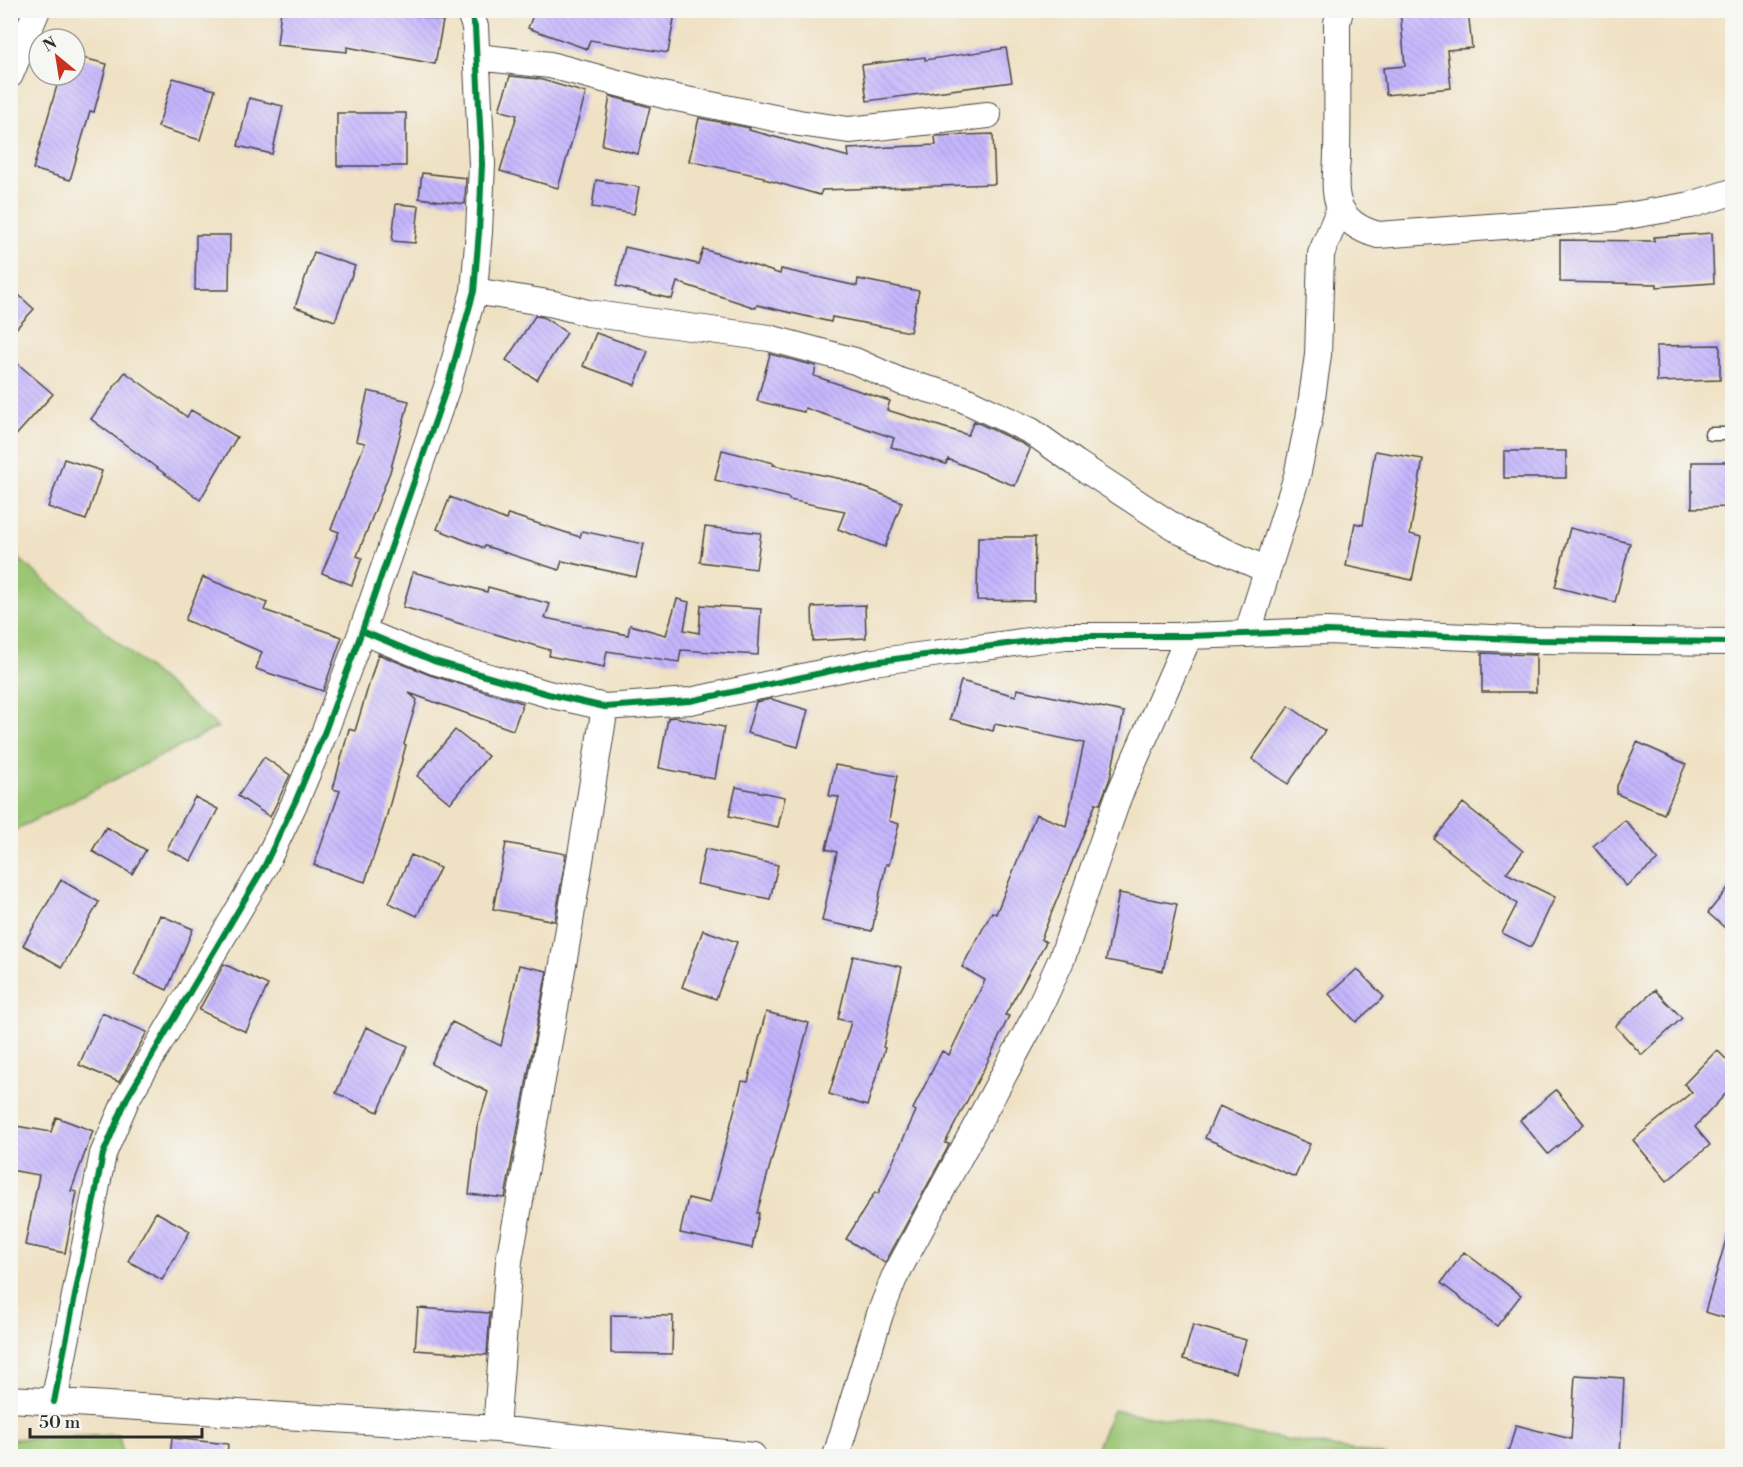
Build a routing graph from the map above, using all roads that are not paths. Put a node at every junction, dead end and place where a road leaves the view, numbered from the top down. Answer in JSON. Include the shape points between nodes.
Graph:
{"nodes":[{"id":1,"x":38,"y":10,"type":"edge"},
{"id":2,"x":469,"y":10,"type":"edge"},
{"id":3,"x":1340,"y":10,"type":"edge"},
{"id":4,"x":476,"y":57,"type":"junction"},
{"id":5,"x":10,"y":75,"type":"edge"},
{"id":6,"x":988,"y":115,"type":"dead end"},
{"id":7,"x":1732,"y":192,"type":"edge"},
{"id":8,"x":1340,"y":208,"type":"junction"},
{"id":9,"x":474,"y":291,"type":"junction"},
{"id":10,"x":1711,"y":434,"type":"dead end"},
{"id":11,"x":1732,"y":434,"type":"edge"},
{"id":12,"x":1268,"y":570,"type":"junction"},
{"id":13,"x":362,"y":632,"type":"junction"},
{"id":14,"x":1248,"y":632,"type":"junction"},
{"id":15,"x":1189,"y":636,"type":"junction"},
{"id":16,"x":1732,"y":642,"type":"edge"},
{"id":17,"x":605,"y":708,"type":"junction"},
{"id":18,"x":10,"y":1399,"type":"edge"},
{"id":19,"x":54,"y":1402,"type":"junction"},
{"id":20,"x":496,"y":1429,"type":"junction"},
{"id":21,"x":753,"y":1456,"type":"edge"},
{"id":22,"x":836,"y":1456,"type":"edge"}],
"edges":[{"from":1,"to":5,"type":"street"},
{"from":2,"to":4,"type":"street","via":[[475,27]]},
{"from":3,"to":8,"type":"street","via":[[1335,184]]},
{"from":4,"to":6,"type":"street","via":[[550,65],[667,96],[849,130]]},
{"from":4,"to":9,"type":"street","via":[[482,164]]},
{"from":7,"to":8,"type":"street","via":[[1691,205],[1615,218],[1378,235],[1355,225]]},
{"from":8,"to":12,"type":"street","via":[[1321,254],[1318,355],[1309,419],[1297,476]]},
{"from":9,"to":12,"type":"street","via":[[588,313],[769,338],[855,361],[902,381],[961,398],[1031,430],[1182,532]]},
{"from":9,"to":13,"type":"street","via":[[448,384]]},
{"from":10,"to":11,"type":"lane"},
{"from":12,"to":14,"type":"street"},
{"from":13,"to":17,"type":"street","via":[[434,661]]},
{"from":13,"to":19,"type":"street","via":[[321,741],[264,867],[127,1098],[103,1154]]},
{"from":14,"to":15,"type":"street"},
{"from":14,"to":16,"type":"street"},
{"from":15,"to":17,"type":"street","via":[[1066,636],[873,662],[690,700]]},
{"from":15,"to":22,"type":"street","via":[[1119,795],[1062,958],[1036,1015],[894,1278]]},
{"from":17,"to":20,"type":"street","via":[[509,1262]]},
{"from":18,"to":19,"type":"street"},
{"from":19,"to":20,"type":"street"},
{"from":20,"to":21,"type":"street"}]}
